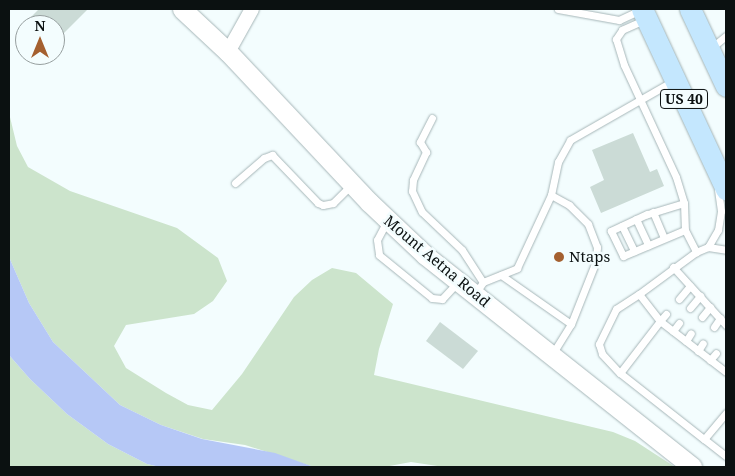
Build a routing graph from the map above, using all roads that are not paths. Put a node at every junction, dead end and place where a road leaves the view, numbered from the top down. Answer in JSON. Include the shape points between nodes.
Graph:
{"nodes":[{"id":1,"x":182,"y":9,"type":"edge"},
{"id":2,"x":252,"y":9,"type":"edge"},
{"id":3,"x":558,"y":9,"type":"edge"},
{"id":4,"x":693,"y":10,"type":"edge"},
{"id":5,"x":644,"y":12,"type":"edge"},
{"id":6,"x":726,"y":36,"type":"edge"},
{"id":7,"x":709,"y":50,"type":"junction"},
{"id":8,"x":228,"y":52,"type":"junction"},
{"id":9,"x":675,"y":80,"type":"junction"},
{"id":10,"x":726,"y":86,"type":"edge"},
{"id":11,"x":640,"y":100,"type":"junction"},
{"id":12,"x":432,"y":118,"type":"dead end"},
{"id":13,"x":709,"y":152,"type":"junction"},
{"id":14,"x":235,"y":183,"type":"dead end"},
{"id":15,"x":352,"y":184,"type":"junction"},
{"id":16,"x":726,"y":189,"type":"edge"},
{"id":17,"x":551,"y":195,"type":"junction"},
{"id":18,"x":684,"y":203,"type":"junction"},
{"id":19,"x":653,"y":212,"type":"junction"},
{"id":20,"x":388,"y":220,"type":"junction"},
{"id":21,"x":636,"y":220,"type":"junction"},
{"id":22,"x":622,"y":226,"type":"junction"},
{"id":23,"x":684,"y":230,"type":"junction"},
{"id":24,"x":664,"y":238,"type":"junction"},
{"id":25,"x":648,"y":245,"type":"junction"},
{"id":26,"x":708,"y":247,"type":"junction"},
{"id":27,"x":726,"y":250,"type":"edge"},
{"id":28,"x":634,"y":251,"type":"junction"},
{"id":29,"x":696,"y":252,"type":"junction"},
{"id":30,"x":673,"y":267,"type":"junction"},
{"id":31,"x":501,"y":275,"type":"junction"},
{"id":32,"x":458,"y":282,"type":"junction"},
{"id":33,"x":690,"y":286,"type":"junction"},
{"id":34,"x":479,"y":288,"type":"junction"},
{"id":35,"x":639,"y":294,"type":"junction"},
{"id":36,"x":700,"y":296,"type":"junction"},
{"id":37,"x":679,"y":299,"type":"dead end"},
{"id":38,"x":710,"y":307,"type":"junction"},
{"id":39,"x":690,"y":308,"type":"dead end"},
{"id":40,"x":666,"y":314,"type":"dead end"},
{"id":41,"x":702,"y":317,"type":"dead end"},
{"id":42,"x":720,"y":318,"type":"junction"},
{"id":43,"x":660,"y":321,"type":"junction"},
{"id":44,"x":679,"y":323,"type":"dead end"},
{"id":45,"x":571,"y":324,"type":"junction"},
{"id":46,"x":726,"y":325,"type":"edge"},
{"id":47,"x":714,"y":327,"type":"dead end"},
{"id":48,"x":673,"y":331,"type":"junction"},
{"id":49,"x":691,"y":334,"type":"dead end"},
{"id":50,"x":686,"y":341,"type":"junction"},
{"id":51,"x":703,"y":343,"type":"dead end"},
{"id":52,"x":698,"y":351,"type":"junction"},
{"id":53,"x":716,"y":353,"type":"dead end"},
{"id":54,"x":552,"y":356,"type":"junction"},
{"id":55,"x":710,"y":360,"type":"junction"},
{"id":56,"x":726,"y":372,"type":"edge"},
{"id":57,"x":620,"y":373,"type":"junction"},
{"id":58,"x":726,"y":413,"type":"edge"},
{"id":59,"x":704,"y":439,"type":"junction"},
{"id":60,"x":726,"y":456,"type":"edge"},
{"id":61,"x":692,"y":467,"type":"edge"}],
"edges":[{"from":1,"to":8,"type":"street","name":"Mount Aetna Road"},
{"from":2,"to":8,"type":"street"},
{"from":3,"to":5,"type":"lane","via":[[619,20]]},
{"from":4,"to":7,"type":"main road","number":"US 40"},
{"from":5,"to":9,"type":"main road","number":"US 40"},
{"from":5,"to":11,"type":"lane","via":[[616,39]]},
{"from":6,"to":7,"type":"lane"},
{"from":7,"to":10,"type":"main road","number":"US 40"},
{"from":8,"to":15,"type":"street","name":"Mount Aetna Road"},
{"from":9,"to":11,"type":"lane"},
{"from":9,"to":13,"type":"main road","number":"US 40"},
{"from":11,"to":17,"type":"lane","via":[[570,140],[558,162]]},
{"from":11,"to":18,"type":"lane","via":[[676,177]]},
{"from":12,"to":34,"type":"lane","via":[[420,142],[426,152],[413,180],[412,192],[422,212],[462,250]]},
{"from":13,"to":16,"type":"main road","number":"US 40"},
{"from":13,"to":26,"type":"lane","via":[[721,211],[718,230]]},
{"from":14,"to":15,"type":"lane","via":[[272,154],[318,203],[333,203]]},
{"from":15,"to":20,"type":"street","name":"Mount Aetna Road"},
{"from":17,"to":31,"type":"lane","via":[[517,268]]},
{"from":17,"to":45,"type":"lane","via":[[569,205],[588,224],[597,247],[596,261]]},
{"from":18,"to":19,"type":"lane"},
{"from":18,"to":23,"type":"lane"},
{"from":19,"to":21,"type":"lane"},
{"from":19,"to":24,"type":"lane"},
{"from":20,"to":32,"type":"street","name":"Mount Aetna Road"},
{"from":20,"to":32,"type":"lane","via":[[377,240],[379,255],[432,298],[442,299]]},
{"from":21,"to":22,"type":"lane"},
{"from":21,"to":25,"type":"lane"},
{"from":22,"to":28,"type":"lane"},
{"from":22,"to":28,"type":"lane","via":[[611,231],[622,256]]},
{"from":23,"to":24,"type":"lane"},
{"from":23,"to":29,"type":"lane"},
{"from":24,"to":25,"type":"lane"},
{"from":25,"to":28,"type":"lane"},
{"from":26,"to":27,"type":"lane"},
{"from":26,"to":29,"type":"lane"},
{"from":29,"to":30,"type":"lane"},
{"from":30,"to":33,"type":"lane"},
{"from":30,"to":35,"type":"lane"},
{"from":31,"to":34,"type":"lane"},
{"from":31,"to":45,"type":"lane"},
{"from":32,"to":34,"type":"street","name":"Mount Aetna Road"},
{"from":33,"to":36,"type":"lane"},
{"from":33,"to":37,"type":"lane"},
{"from":34,"to":54,"type":"street","name":"Mount Aetna Road"},
{"from":35,"to":43,"type":"lane"},
{"from":35,"to":57,"type":"lane","via":[[616,310],[599,344],[602,354]]},
{"from":36,"to":38,"type":"lane"},
{"from":36,"to":39,"type":"lane"},
{"from":38,"to":41,"type":"lane"},
{"from":38,"to":42,"type":"lane"},
{"from":40,"to":43,"type":"lane"},
{"from":42,"to":46,"type":"lane"},
{"from":42,"to":47,"type":"lane"},
{"from":43,"to":48,"type":"lane"},
{"from":43,"to":57,"type":"lane"},
{"from":44,"to":48,"type":"lane"},
{"from":45,"to":54,"type":"lane"},
{"from":48,"to":50,"type":"lane"},
{"from":49,"to":50,"type":"lane"},
{"from":50,"to":52,"type":"lane"},
{"from":51,"to":52,"type":"lane"},
{"from":52,"to":55,"type":"lane"},
{"from":53,"to":55,"type":"lane"},
{"from":54,"to":61,"type":"street","name":"Mount Aetna Road"},
{"from":55,"to":56,"type":"lane"},
{"from":57,"to":59,"type":"lane"},
{"from":58,"to":59,"type":"lane"},
{"from":59,"to":60,"type":"lane"}]}
